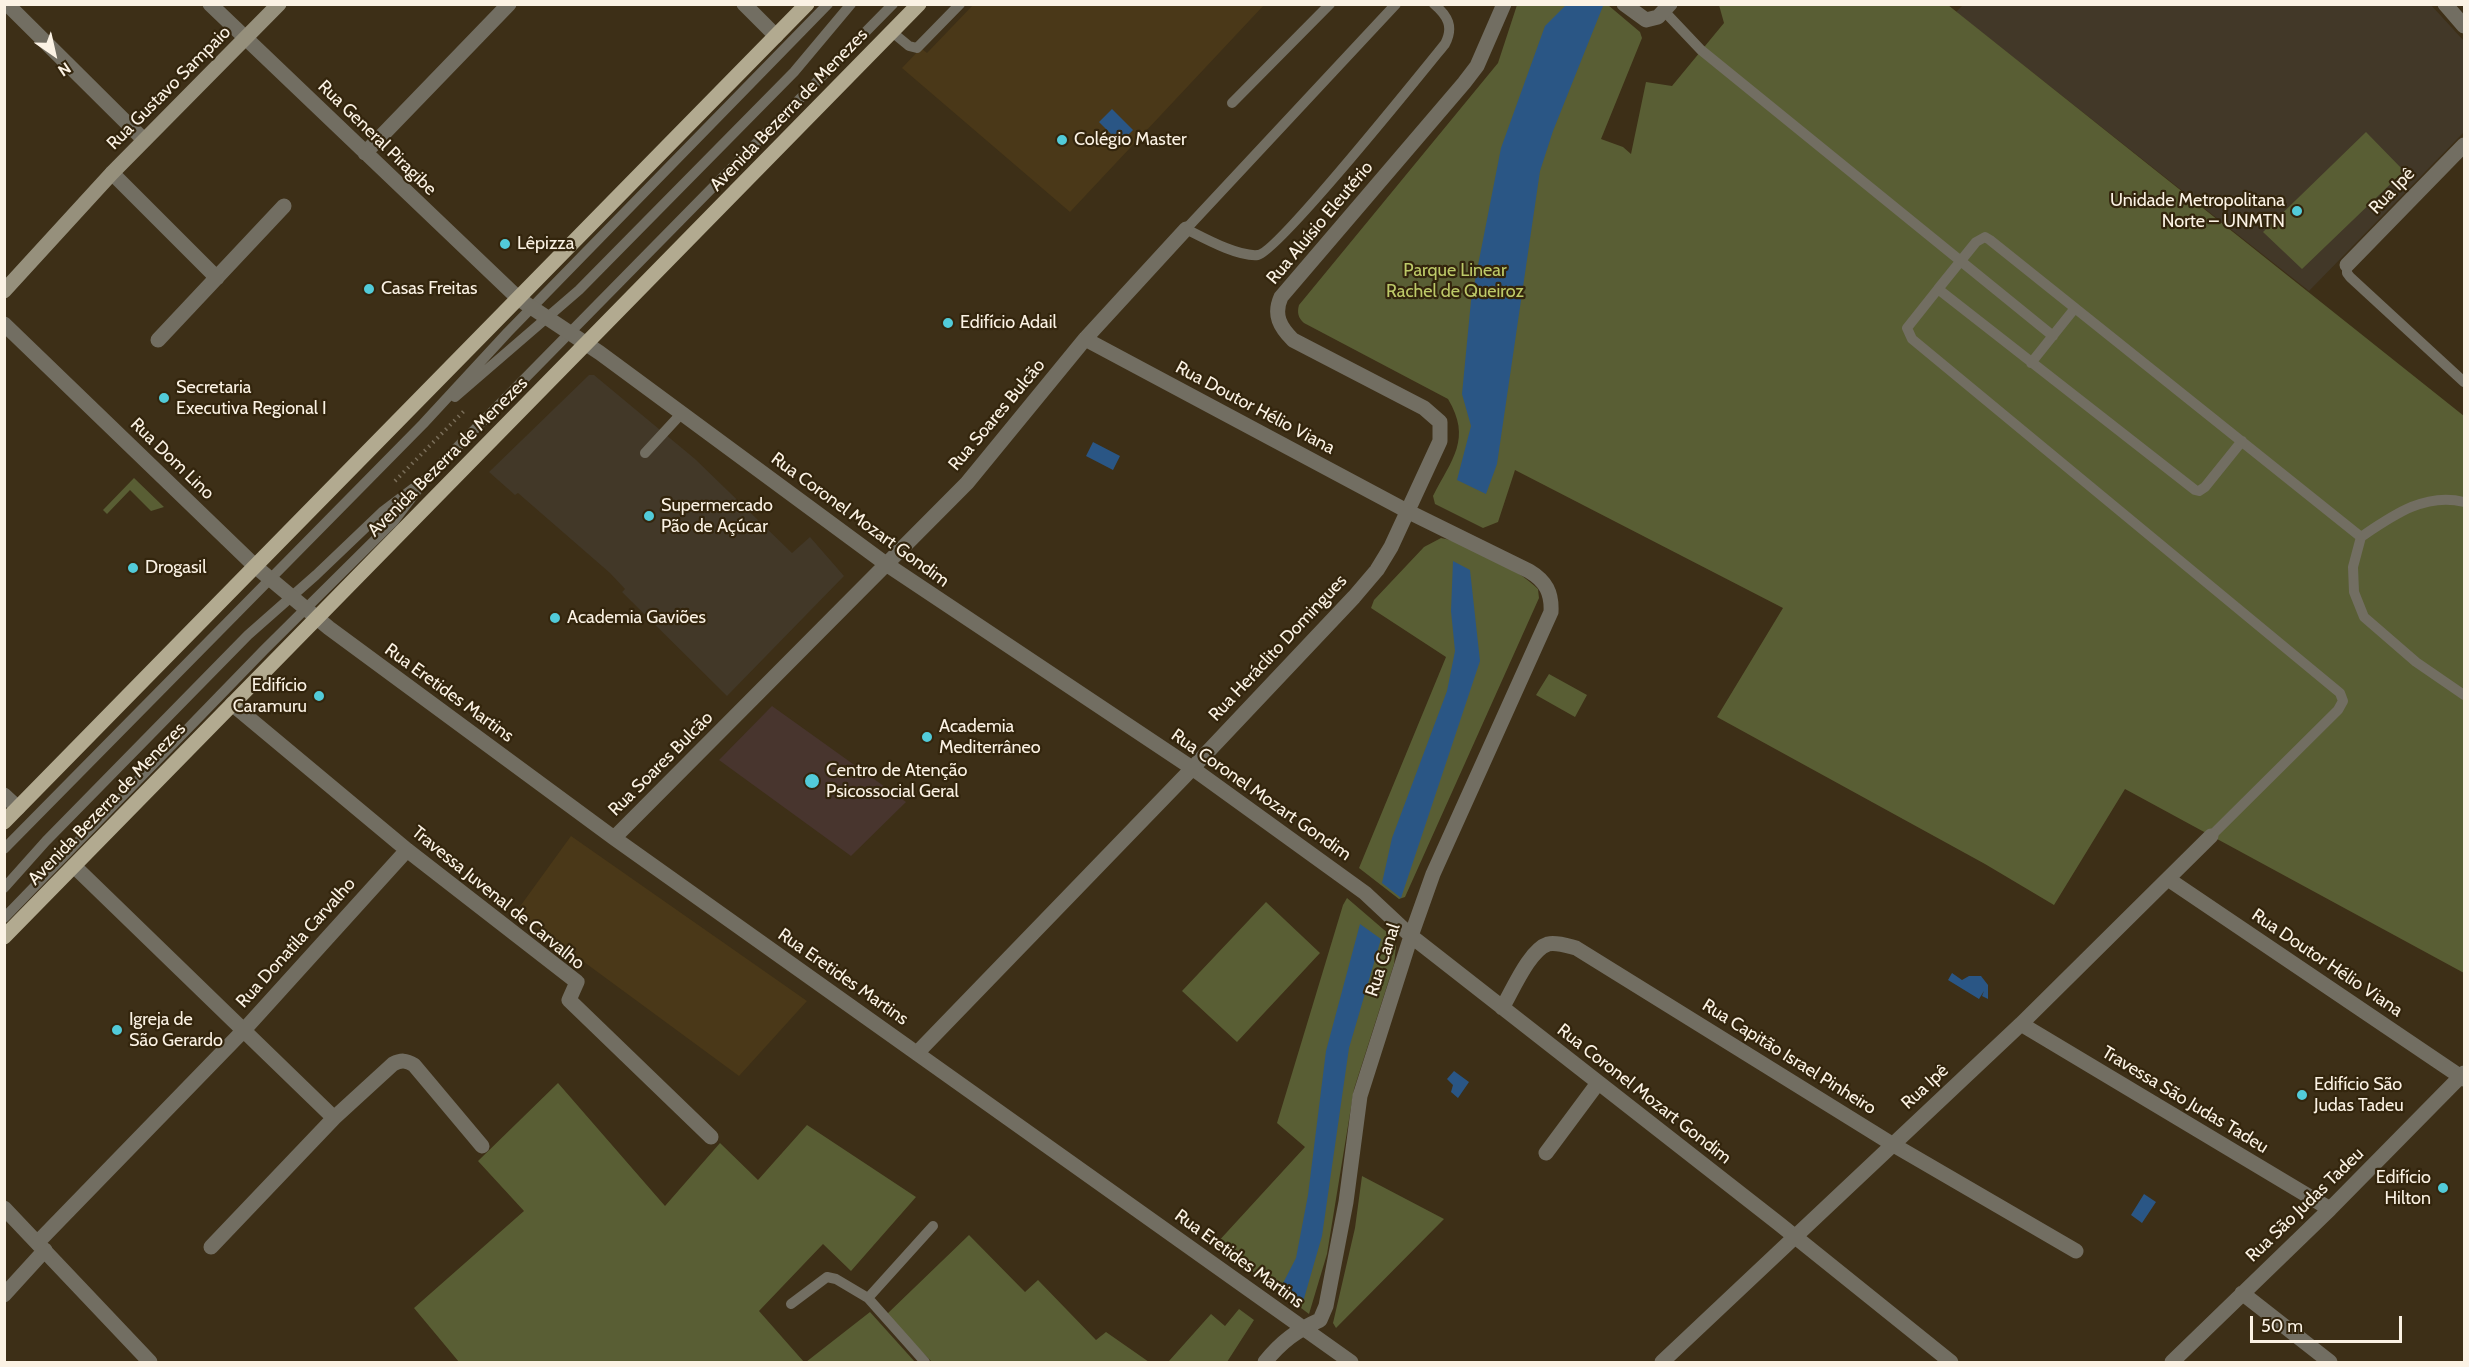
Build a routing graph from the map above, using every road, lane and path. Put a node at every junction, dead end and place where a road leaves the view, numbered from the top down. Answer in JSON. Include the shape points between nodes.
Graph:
{"nodes":[{"id":1,"x":7,"y":4,"type":"edge"},
{"id":2,"x":210,"y":4,"type":"edge"},
{"id":3,"x":279,"y":4,"type":"edge"},
{"id":4,"x":509,"y":4,"type":"edge"},
{"id":5,"x":744,"y":4,"type":"edge"},
{"id":6,"x":807,"y":4,"type":"edge"},
{"id":7,"x":828,"y":4,"type":"edge"},
{"id":8,"x":851,"y":4,"type":"edge"},
{"id":9,"x":893,"y":4,"type":"edge"},
{"id":10,"x":919,"y":4,"type":"edge"},
{"id":11,"x":960,"y":4,"type":"edge"},
{"id":12,"x":1330,"y":4,"type":"edge"},
{"id":13,"x":1396,"y":4,"type":"edge"},
{"id":14,"x":1434,"y":4,"type":"edge"},
{"id":15,"x":1504,"y":4,"type":"edge"},
{"id":16,"x":1624,"y":4,"type":"edge"},
{"id":17,"x":2445,"y":4,"type":"edge"},
{"id":18,"x":1667,"y":8,"type":"edge"},
{"id":19,"x":2464,"y":26,"type":"edge"},
{"id":20,"x":892,"y":32,"type":"junction"},
{"id":21,"x":776,"y":36,"type":"junction"},
{"id":22,"x":245,"y":38,"type":"junction"},
{"id":23,"x":1232,"y":103,"type":"dead end"},
{"id":24,"x":144,"y":140,"type":"junction"},
{"id":25,"x":2464,"y":145,"type":"edge"},
{"id":26,"x":365,"y":153,"type":"junction"},
{"id":27,"x":112,"y":173,"type":"junction"},
{"id":28,"x":284,"y":206,"type":"dead end"},
{"id":29,"x":1186,"y":229,"type":"junction"},
{"id":30,"x":1960,"y":261,"type":"junction"},
{"id":31,"x":2347,"y":265,"type":"joint"},
{"id":32,"x":217,"y":278,"type":"junction"},
{"id":33,"x":1938,"y":289,"type":"junction"},
{"id":34,"x":4,"y":291,"type":"edge"},
{"id":35,"x":525,"y":303,"type":"junction"},
{"id":36,"x":2075,"y":308,"type":"junction"},
{"id":37,"x":548,"y":318,"type":"junction"},
{"id":38,"x":4,"y":324,"type":"edge"},
{"id":39,"x":570,"y":333,"type":"junction"},
{"id":40,"x":2053,"y":336,"type":"junction"},
{"id":41,"x":1085,"y":339,"type":"junction"},
{"id":42,"x":158,"y":340,"type":"dead end"},
{"id":43,"x":587,"y":344,"type":"junction"},
{"id":44,"x":2031,"y":363,"type":"junction"},
{"id":45,"x":2464,"y":382,"type":"edge"},
{"id":46,"x":465,"y":409,"type":"dead end"},
{"id":47,"x":681,"y":414,"type":"junction"},
{"id":48,"x":423,"y":424,"type":"junction"},
{"id":49,"x":2242,"y":441,"type":"junction"},
{"id":50,"x":645,"y":453,"type":"dead end"},
{"id":51,"x":425,"y":480,"type":"junction"},
{"id":52,"x":391,"y":485,"type":"dead end"},
{"id":53,"x":2464,"y":502,"type":"edge"},
{"id":54,"x":1407,"y":511,"type":"junction"},
{"id":55,"x":2361,"y":537,"type":"junction"},
{"id":56,"x":886,"y":564,"type":"junction"},
{"id":57,"x":256,"y":567,"type":"junction"},
{"id":58,"x":270,"y":579,"type":"junction"},
{"id":59,"x":292,"y":597,"type":"junction"},
{"id":60,"x":311,"y":613,"type":"junction"},
{"id":61,"x":2464,"y":695,"type":"edge"},
{"id":62,"x":232,"y":704,"type":"junction"},
{"id":63,"x":1192,"y":768,"type":"junction"},
{"id":64,"x":4,"y":795,"type":"edge"},
{"id":65,"x":18,"y":808,"type":"junction"},
{"id":66,"x":4,"y":822,"type":"edge"},
{"id":67,"x":2211,"y":837,"type":"joint"},
{"id":68,"x":614,"y":838,"type":"junction"},
{"id":69,"x":4,"y":849,"type":"edge"},
{"id":70,"x":407,"y":850,"type":"junction"},
{"id":71,"x":74,"y":866,"type":"junction"},
{"id":72,"x":2168,"y":879,"type":"junction"},
{"id":73,"x":4,"y":888,"type":"edge"},
{"id":74,"x":4,"y":918,"type":"edge"},
{"id":75,"x":1411,"y":936,"type":"junction"},
{"id":76,"x":4,"y":937,"type":"edge"},
{"id":77,"x":1502,"y":1008,"type":"junction"},
{"id":78,"x":2021,"y":1024,"type":"junction"},
{"id":79,"x":244,"y":1030,"type":"junction"},
{"id":80,"x":917,"y":1053,"type":"junction"},
{"id":81,"x":2463,"y":1077,"type":"edge"},
{"id":82,"x":1598,"y":1083,"type":"junction"},
{"id":83,"x":334,"y":1118,"type":"junction"},
{"id":84,"x":711,"y":1137,"type":"dead end"},
{"id":85,"x":1893,"y":1144,"type":"junction"},
{"id":86,"x":482,"y":1146,"type":"dead end"},
{"id":87,"x":1546,"y":1153,"type":"dead end"},
{"id":88,"x":4,"y":1208,"type":"edge"},
{"id":89,"x":2330,"y":1209,"type":"junction"},
{"id":90,"x":933,"y":1226,"type":"dead end"},
{"id":91,"x":1794,"y":1236,"type":"junction"},
{"id":92,"x":41,"y":1246,"type":"junction"},
{"id":93,"x":211,"y":1247,"type":"dead end"},
{"id":94,"x":2076,"y":1251,"type":"dead end"},
{"id":95,"x":2242,"y":1293,"type":"junction"},
{"id":96,"x":4,"y":1295,"type":"edge"},
{"id":97,"x":868,"y":1298,"type":"junction"},
{"id":98,"x":791,"y":1304,"type":"dead end"},
{"id":99,"x":1301,"y":1328,"type":"junction"},
{"id":100,"x":150,"y":1362,"type":"edge"},
{"id":101,"x":925,"y":1362,"type":"edge"},
{"id":102,"x":1265,"y":1362,"type":"edge"},
{"id":103,"x":1351,"y":1362,"type":"edge"},
{"id":104,"x":1662,"y":1362,"type":"edge"},
{"id":105,"x":1951,"y":1362,"type":"edge"},
{"id":106,"x":2172,"y":1362,"type":"edge"},
{"id":107,"x":2330,"y":1362,"type":"edge"}],
"edges":[{"from":1,"to":24,"type":"street"},
{"from":2,"to":22,"type":"street","name":"Rua General Piragibe"},
{"from":3,"to":22,"type":"street","name":"Rua Gustavo Sampaio"},
{"from":4,"to":26,"type":"street"},
{"from":5,"to":21,"type":"street"},
{"from":6,"to":21,"type":"main road","name":"Avenida Bezerra de Menezes"},
{"from":7,"to":35,"type":"lane","name":"Avenida Bezerra de Menezes"},
{"from":8,"to":37,"type":"lane","name":"Avenida Bezerra de Menezes","via":[[794,72]]},
{"from":9,"to":39,"type":"lane","name":"Avenida Bezerra de Menezes"},
{"from":10,"to":20,"type":"main road","name":"Avenida Bezerra de Menezes"},
{"from":11,"to":20,"type":"lane","via":[[917,48]]},
{"from":12,"to":23,"type":"lane"},
{"from":13,"to":29,"type":"lane","name":"Rua Soares Bulcão"},
{"from":14,"to":29,"type":"lane","via":[[1448,18],[1450,34],[1445,44],[1272,248],[1257,255]]},
{"from":15,"to":54,"type":"street","name":"Rua Aluísio Eleutério","via":[[1477,66],[1278,305],[1279,324],[1293,340],[1424,408],[1440,422],[1440,441]]},
{"from":16,"to":18,"type":"street","via":[[1646,20]]},
{"from":17,"to":19,"type":"street"},
{"from":18,"to":30,"type":"lane","via":[[1701,50]]},
{"from":20,"to":43,"type":"main road","name":"Avenida Bezerra de Menezes"},
{"from":21,"to":35,"type":"main road","name":"Avenida Bezerra de Menezes"},
{"from":22,"to":24,"type":"street","name":"Rua Gustavo Sampaio"},
{"from":22,"to":26,"type":"street","name":"Rua General Piragibe"},
{"from":24,"to":27,"type":"street","name":"Rua Gustavo Sampaio"},
{"from":25,"to":31,"type":"street","name":"Rua Ipê"},
{"from":26,"to":35,"type":"street","name":"Rua General Piragibe"},
{"from":27,"to":32,"type":"street","name":"Rua Gustavo Sampaio"},
{"from":27,"to":34,"type":"street","name":"Rua Gustavo Sampaio"},
{"from":28,"to":32,"type":"street"},
{"from":29,"to":41,"type":"street","name":"Rua Soares Bulcão"},
{"from":30,"to":33,"type":"lane"},
{"from":30,"to":36,"type":"lane","via":[[1985,237]]},
{"from":30,"to":40,"type":"lane"},
{"from":31,"to":45,"type":"lane","via":[[2350,277]]},
{"from":32,"to":42,"type":"street"},
{"from":33,"to":44,"type":"lane"},
{"from":33,"to":67,"type":"lane","via":[[1907,328],[1912,339],[2340,693],[2343,701],[2338,710]]},
{"from":35,"to":37,"type":"street","name":"Rua Coronel Mozart Gondim"},
{"from":35,"to":48,"type":"lane","name":"Avenida Bezerra de Menezes"},
{"from":35,"to":57,"type":"main road","name":"Avenida Bezerra de Menezes"},
{"from":36,"to":40,"type":"lane"},
{"from":36,"to":49,"type":"lane"},
{"from":37,"to":39,"type":"street","name":"Rua Coronel Mozart Gondim"},
{"from":37,"to":48,"type":"lane","name":"Avenida Bezerra de Menezes"},
{"from":38,"to":57,"type":"street","name":"Rua Dom Lino"},
{"from":39,"to":43,"type":"street","name":"Rua Coronel Mozart Gondim"},
{"from":39,"to":51,"type":"lane","name":"Avenida Bezerra de Menezes"},
{"from":40,"to":44,"type":"lane"},
{"from":41,"to":54,"type":"street","name":"Rua Doutor Hélio Viana"},
{"from":41,"to":56,"type":"street","name":"Rua Soares Bulcão","via":[[970,480]]},
{"from":43,"to":47,"type":"street","name":"Rua Coronel Mozart Gondim"},
{"from":43,"to":60,"type":"main road","name":"Avenida Bezerra de Menezes"},
{"from":44,"to":49,"type":"lane","via":[[2195,490],[2205,487]]},
{"from":46,"to":52,"type":"path","name":"Avenida Bezerra de Menezes"},
{"from":47,"to":50,"type":"lane"},
{"from":47,"to":56,"type":"street","name":"Rua Coronel Mozart Gondim"},
{"from":48,"to":58,"type":"lane","name":"Avenida Bezerra de Menezes"},
{"from":49,"to":55,"type":"lane"},
{"from":51,"to":59,"type":"lane","name":"Avenida Bezerra de Menezes","via":[[382,512]]},
{"from":51,"to":60,"type":"lane","name":"Avenida Bezerra de Menezes","via":[[394,521]]},
{"from":53,"to":55,"type":"lane","via":[[2428,502],[2401,510]]},
{"from":54,"to":63,"type":"street","name":"Rua Heráclito Domingues","via":[[1377,570]]},
{"from":54,"to":75,"type":"street","name":"Rua Canal","via":[[1529,571],[1544,581],[1552,600],[1551,612],[1433,874]]},
{"from":55,"to":61,"type":"lane","via":[[2353,567],[2354,592],[2364,617],[2415,662]]},
{"from":56,"to":63,"type":"street","name":"Rua Coronel Mozart Gondim"},
{"from":56,"to":68,"type":"street","name":"Rua Soares Bulcão"},
{"from":57,"to":58,"type":"street","name":"Rua Dom Lino"},
{"from":57,"to":65,"type":"main road","name":"Avenida Bezerra de Menezes"},
{"from":58,"to":59,"type":"street","name":"Rua Dom Lino"},
{"from":58,"to":69,"type":"lane","name":"Avenida Bezerra de Menezes"},
{"from":59,"to":60,"type":"street","name":"Rua Dom Lino"},
{"from":59,"to":73,"type":"lane","name":"Avenida Bezerra de Menezes","via":[[249,635]]},
{"from":60,"to":62,"type":"main road","name":"Avenida Bezerra de Menezes"},
{"from":60,"to":68,"type":"street","name":"Rua Eretides Martins"},
{"from":60,"to":74,"type":"lane","name":"Avenida Bezerra de Menezes"},
{"from":62,"to":70,"type":"street","name":"Travessa Juvenal de Carvalho"},
{"from":62,"to":71,"type":"main road","name":"Avenida Bezerra de Menezes"},
{"from":63,"to":75,"type":"street","name":"Rua Coronel Mozart Gondim","via":[[1365,893]]},
{"from":63,"to":80,"type":"street","name":"Rua Heráclito Domingues"},
{"from":64,"to":65,"type":"street"},
{"from":65,"to":66,"type":"main road","name":"Avenida Bezerra de Menezes"},
{"from":67,"to":72,"type":"street","name":"Rua Ipê"},
{"from":68,"to":80,"type":"street","name":"Rua Eretides Martins"},
{"from":70,"to":79,"type":"street","name":"Rua Donatila Carvalho"},
{"from":70,"to":84,"type":"street","name":"Travessa Juvenal de Carvalho","via":[[577,982],[569,1000]]},
{"from":71,"to":76,"type":"main road","name":"Avenida Bezerra de Menezes"},
{"from":71,"to":79,"type":"street"},
{"from":72,"to":78,"type":"street","name":"Rua Ipê"},
{"from":72,"to":81,"type":"street","name":"Rua Doutor Hélio Viana"},
{"from":75,"to":77,"type":"street","name":"Rua Coronel Mozart Gondim"},
{"from":75,"to":99,"type":"street","name":"Rua Canal","via":[[1360,1096],[1348,1192],[1326,1305],[1320,1320]]},
{"from":77,"to":82,"type":"street","name":"Rua Coronel Mozart Gondim"},
{"from":77,"to":85,"type":"street","name":"Rua Capitão Israel Pinheiro","via":[[1538,951],[1548,944],[1576,948]]},
{"from":78,"to":85,"type":"street","name":"Rua Ipê"},
{"from":78,"to":89,"type":"street","name":"Travessa São Judas Tadeu"},
{"from":79,"to":83,"type":"street"},
{"from":79,"to":92,"type":"street","name":"Rua Donatila Carvalho"},
{"from":80,"to":99,"type":"street","name":"Rua Eretides Martins"},
{"from":81,"to":89,"type":"street","name":"Rua São Judas Tadeu"},
{"from":82,"to":87,"type":"street"},
{"from":82,"to":91,"type":"street","name":"Rua Coronel Mozart Gondim"},
{"from":83,"to":86,"type":"street","via":[[393,1064],[407,1061]]},
{"from":83,"to":93,"type":"street"},
{"from":85,"to":91,"type":"street","name":"Rua Ipê"},
{"from":85,"to":94,"type":"street","name":"Rua Capitão Israel Pinheiro"},
{"from":88,"to":92,"type":"street"},
{"from":89,"to":95,"type":"street","name":"Rua São Judas Tadeu"},
{"from":90,"to":97,"type":"lane"},
{"from":91,"to":104,"type":"street","name":"Rua Ipê"},
{"from":91,"to":105,"type":"street","name":"Rua Coronel Mozart Gondim"},
{"from":92,"to":96,"type":"street","name":"Rua Donatila Carvalho"},
{"from":92,"to":100,"type":"street"},
{"from":95,"to":106,"type":"street","name":"Rua São Judas Tadeu"},
{"from":95,"to":107,"type":"street"},
{"from":97,"to":98,"type":"lane","via":[[827,1277]]},
{"from":97,"to":101,"type":"lane"},
{"from":99,"to":102,"type":"street","name":"Rua Canal"},
{"from":99,"to":103,"type":"street","name":"Rua Eretides Martins"}]}
